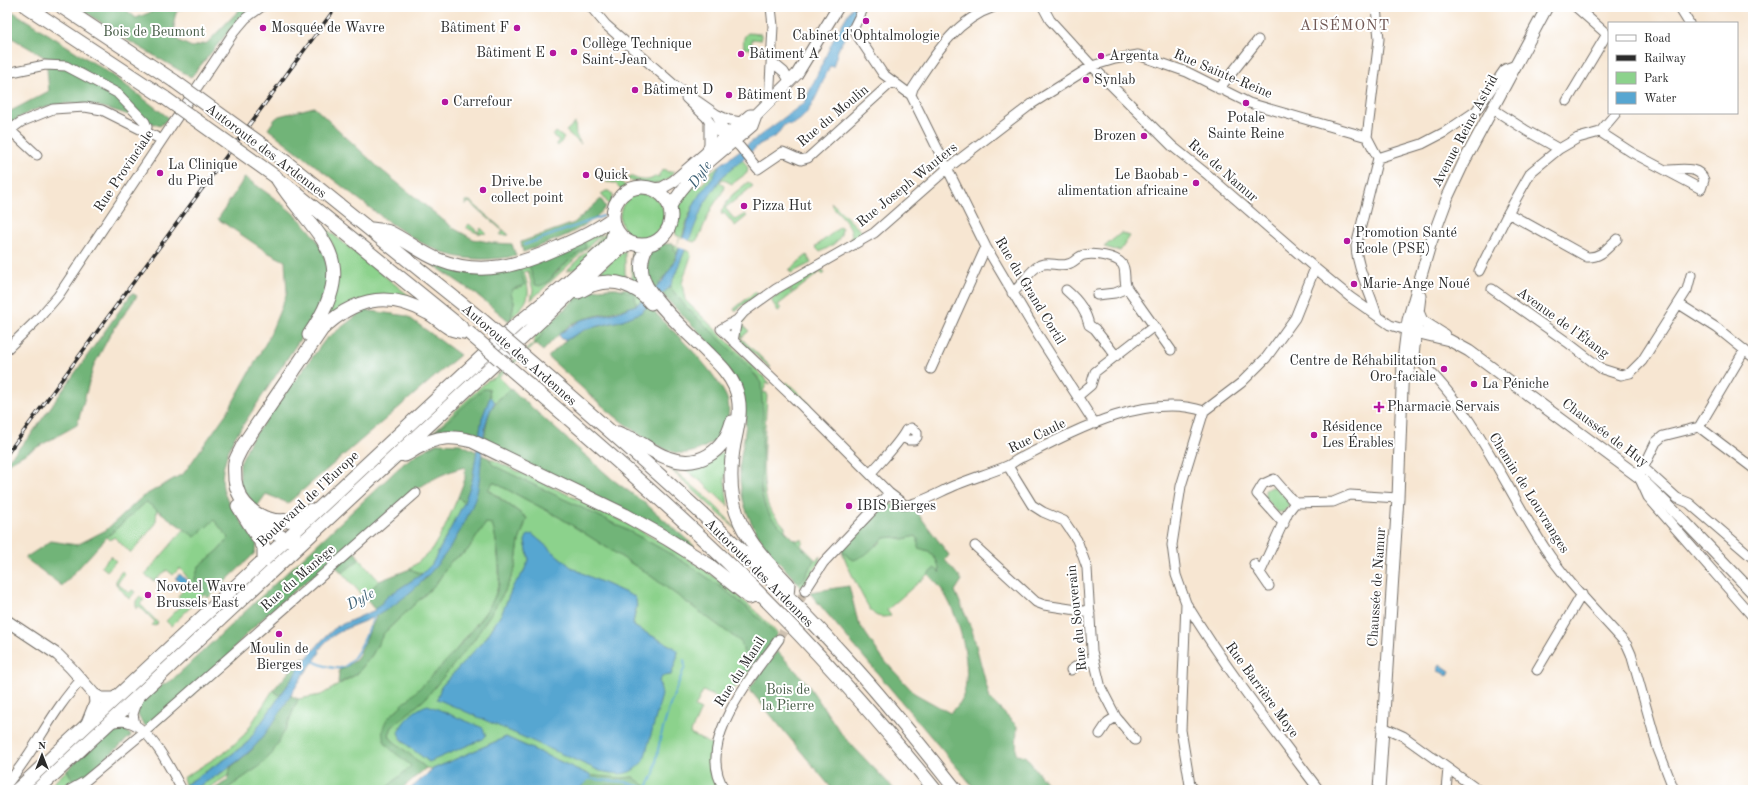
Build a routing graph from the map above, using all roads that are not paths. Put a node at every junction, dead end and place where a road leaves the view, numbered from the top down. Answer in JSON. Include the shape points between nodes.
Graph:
{"nodes":[{"id":1,"x":27,"y":7,"type":"edge"},
{"id":2,"x":62,"y":7,"type":"edge"},
{"id":3,"x":261,"y":7,"type":"edge"},
{"id":4,"x":591,"y":7,"type":"edge"},
{"id":5,"x":771,"y":7,"type":"edge"},
{"id":6,"x":838,"y":7,"type":"edge"},
{"id":7,"x":864,"y":7,"type":"edge"},
{"id":8,"x":994,"y":7,"type":"edge"},
{"id":9,"x":1043,"y":7,"type":"edge"},
{"id":10,"x":1376,"y":7,"type":"edge"},
{"id":11,"x":1547,"y":7,"type":"edge"},
{"id":12,"x":1576,"y":7,"type":"edge"},
{"id":13,"x":1679,"y":7,"type":"edge"},
{"id":14,"x":1688,"y":22,"type":"edge"},
{"id":15,"x":1608,"y":35,"type":"edge"},
{"id":16,"x":1258,"y":40,"type":"dead end"},
{"id":17,"x":772,"y":62,"type":"junction"},
{"id":18,"x":1516,"y":65,"type":"junction"},
{"id":19,"x":1092,"y":66,"type":"junction"},
{"id":20,"x":7,"y":73,"type":"edge"},
{"id":21,"x":790,"y":82,"type":"junction"},
{"id":22,"x":892,"y":82,"type":"junction"},
{"id":23,"x":1219,"y":89,"type":"junction"},
{"id":24,"x":911,"y":95,"type":"junction"},
{"id":25,"x":1567,"y":101,"type":"dead end"},
{"id":26,"x":769,"y":103,"type":"junction"},
{"id":27,"x":1493,"y":109,"type":"junction"},
{"id":28,"x":1615,"y":114,"type":"edge"},
{"id":29,"x":756,"y":115,"type":"junction"},
{"id":30,"x":713,"y":120,"type":"junction"},
{"id":31,"x":742,"y":122,"type":"junction"},
{"id":32,"x":8,"y":131,"type":"edge"},
{"id":33,"x":145,"y":132,"type":"junction"},
{"id":34,"x":1600,"y":132,"type":"junction"},
{"id":35,"x":1366,"y":137,"type":"junction"},
{"id":36,"x":162,"y":140,"type":"junction"},
{"id":37,"x":734,"y":141,"type":"junction"},
{"id":38,"x":1559,"y":149,"type":"junction"},
{"id":39,"x":707,"y":152,"type":"junction"},
{"id":40,"x":37,"y":155,"type":"dead end"},
{"id":41,"x":1378,"y":158,"type":"junction"},
{"id":42,"x":948,"y":168,"type":"junction"},
{"id":43,"x":1666,"y":170,"type":"dead end"},
{"id":44,"x":276,"y":177,"type":"junction"},
{"id":45,"x":653,"y":189,"type":"junction"},
{"id":46,"x":670,"y":208,"type":"junction"},
{"id":47,"x":1508,"y":213,"type":"junction"},
{"id":48,"x":614,"y":223,"type":"junction"},
{"id":49,"x":371,"y":229,"type":"junction"},
{"id":50,"x":1617,"y":239,"type":"dead end"},
{"id":51,"x":631,"y":243,"type":"junction"},
{"id":52,"x":647,"y":245,"type":"junction"},
{"id":53,"x":986,"y":247,"type":"junction"},
{"id":54,"x":1315,"y":268,"type":"junction"},
{"id":55,"x":1479,"y":270,"type":"dead end"},
{"id":56,"x":1422,"y":273,"type":"junction"},
{"id":57,"x":1691,"y":275,"type":"dead end"},
{"id":58,"x":1127,"y":288,"type":"junction"},
{"id":59,"x":644,"y":289,"type":"junction"},
{"id":60,"x":1066,"y":290,"type":"dead end"},
{"id":61,"x":1492,"y":290,"type":"dead end"},
{"id":62,"x":1012,"y":293,"type":"junction"},
{"id":63,"x":569,"y":295,"type":"junction"},
{"id":64,"x":1097,"y":295,"type":"dead end"},
{"id":65,"x":1679,"y":304,"type":"junction"},
{"id":66,"x":660,"y":308,"type":"junction"},
{"id":67,"x":1419,"y":314,"type":"junction"},
{"id":68,"x":1377,"y":316,"type":"junction"},
{"id":69,"x":737,"y":320,"type":"junction"},
{"id":70,"x":1153,"y":327,"type":"junction"},
{"id":71,"x":1411,"y":331,"type":"junction"},
{"id":72,"x":469,"y":333,"type":"junction"},
{"id":73,"x":1449,"y":340,"type":"junction"},
{"id":74,"x":733,"y":341,"type":"junction"},
{"id":75,"x":7,"y":349,"type":"edge"},
{"id":76,"x":1171,"y":350,"type":"dead end"},
{"id":77,"x":1744,"y":351,"type":"junction"},
{"id":78,"x":1408,"y":352,"type":"junction"},
{"id":79,"x":1116,"y":356,"type":"junction"},
{"id":80,"x":1753,"y":357,"type":"edge"},
{"id":81,"x":931,"y":369,"type":"dead end"},
{"id":82,"x":1078,"y":396,"type":"junction"},
{"id":83,"x":1204,"y":411,"type":"junction"},
{"id":84,"x":1095,"y":424,"type":"junction"},
{"id":85,"x":1699,"y":427,"type":"junction"},
{"id":86,"x":610,"y":430,"type":"junction"},
{"id":87,"x":903,"y":437,"type":"dead end"},
{"id":88,"x":392,"y":460,"type":"junction"},
{"id":89,"x":1008,"y":466,"type":"junction"},
{"id":90,"x":1753,"y":468,"type":"edge"},
{"id":91,"x":1641,"y":472,"type":"junction"},
{"id":92,"x":870,"y":474,"type":"junction"},
{"id":93,"x":359,"y":491,"type":"junction"},
{"id":94,"x":416,"y":493,"type":"dead end"},
{"id":95,"x":889,"y":493,"type":"junction"},
{"id":96,"x":334,"y":496,"type":"junction"},
{"id":97,"x":1398,"y":498,"type":"junction"},
{"id":98,"x":1295,"y":503,"type":"junction"},
{"id":99,"x":246,"y":516,"type":"junction"},
{"id":100,"x":1284,"y":524,"type":"junction"},
{"id":101,"x":287,"y":540,"type":"junction"},
{"id":102,"x":975,"y":546,"type":"dead end"},
{"id":103,"x":1753,"y":558,"type":"edge"},
{"id":104,"x":264,"y":561,"type":"junction"},
{"id":105,"x":1254,"y":564,"type":"dead end"},
{"id":106,"x":1260,"y":573,"type":"junction"},
{"id":107,"x":1269,"y":586,"type":"dead end"},
{"id":108,"x":805,"y":592,"type":"tunnel mouth"},
{"id":109,"x":1753,"y":593,"type":"edge"},
{"id":110,"x":760,"y":594,"type":"junction"},
{"id":111,"x":1582,"y":594,"type":"junction"},
{"id":112,"x":787,"y":596,"type":"junction"},
{"id":113,"x":1186,"y":604,"type":"junction"},
{"id":114,"x":1090,"y":612,"type":"junction"},
{"id":115,"x":1753,"y":617,"type":"edge"},
{"id":116,"x":7,"y":621,"type":"edge"},
{"id":117,"x":778,"y":639,"type":"tunnel mouth"},
{"id":118,"x":1093,"y":660,"type":"junction"},
{"id":119,"x":1071,"y":670,"type":"dead end"},
{"id":120,"x":1537,"y":670,"type":"dead end"},
{"id":121,"x":82,"y":679,"type":"junction"},
{"id":122,"x":141,"y":693,"type":"junction"},
{"id":123,"x":94,"y":694,"type":"junction"},
{"id":124,"x":117,"y":698,"type":"junction"},
{"id":125,"x":1116,"y":717,"type":"junction"},
{"id":126,"x":109,"y":723,"type":"junction"},
{"id":127,"x":135,"y":725,"type":"junction"},
{"id":128,"x":85,"y":727,"type":"junction"},
{"id":129,"x":1383,"y":727,"type":"junction"},
{"id":130,"x":143,"y":733,"type":"junction"},
{"id":131,"x":1100,"y":734,"type":"dead end"},
{"id":132,"x":1135,"y":740,"type":"dead end"},
{"id":133,"x":1448,"y":769,"type":"junction"},
{"id":134,"x":7,"y":784,"type":"edge"},
{"id":135,"x":180,"y":787,"type":"edge"},
{"id":136,"x":17,"y":790,"type":"edge"},
{"id":137,"x":37,"y":790,"type":"edge"},
{"id":138,"x":70,"y":790,"type":"edge"},
{"id":139,"x":726,"y":790,"type":"edge"},
{"id":140,"x":935,"y":790,"type":"edge"},
{"id":141,"x":956,"y":790,"type":"edge"},
{"id":142,"x":1195,"y":790,"type":"edge"},
{"id":143,"x":1319,"y":790,"type":"edge"},
{"id":144,"x":1379,"y":790,"type":"edge"},
{"id":145,"x":1446,"y":790,"type":"edge"},
{"id":146,"x":1478,"y":790,"type":"edge"},
{"id":147,"x":1674,"y":790,"type":"edge"}],
"edges":[{"from":1,"to":44,"type":"highway","name":"Autoroute des Ardennes","bridge":true,"via":[[165,98]]},
{"from":2,"to":49,"type":"highway","name":"Autoroute des Ardennes","bridge":true,"via":[[174,81],[286,162]]},
{"from":3,"to":36,"type":"street","name":"Rue Provinciale","via":[[246,18],[234,32]]},
{"from":4,"to":30,"type":"street","via":[[606,25],[676,86],[706,117]]},
{"from":5,"to":17,"type":"street"},
{"from":6,"to":21,"type":"main road","name":"Boulevard de l'Europe","via":[[807,60]]},
{"from":7,"to":22,"type":"street","via":[[854,29],[883,74]]},
{"from":8,"to":24,"type":"street","via":[[968,20],[949,37],[916,83]]},
{"from":9,"to":19,"type":"street","name":"Rue de Namur","via":[[1050,20]]},
{"from":10,"to":35,"type":"street","via":[[1379,39]]},
{"from":11,"to":18,"type":"main road","name":"Avenue Reine Astrid"},
{"from":12,"to":15,"type":"street"},
{"from":13,"to":14,"type":"street"},
{"from":15,"to":25,"type":"street"},
{"from":16,"to":23,"type":"street"},
{"from":17,"to":21,"type":"street","via":[[784,72]]},
{"from":17,"to":26,"type":"street"},
{"from":18,"to":27,"type":"main road","name":"Avenue Reine Astrid"},
{"from":18,"to":41,"type":"street","via":[[1505,69],[1476,112],[1422,144]]},
{"from":19,"to":23,"type":"street","name":"Rue Sainte-Reine","via":[[1138,55],[1187,72]]},
{"from":19,"to":42,"type":"street","name":"Rue Joseph Wauters","via":[[1033,103]]},
{"from":19,"to":54,"type":"street","name":"Rue de Namur","via":[[1172,146]]},
{"from":20,"to":33,"type":"street","via":[[45,65],[66,66],[118,93],[145,122]]},
{"from":21,"to":26,"type":"main road","name":"Boulevard de l'Europe"},
{"from":22,"to":24,"type":"street"},
{"from":22,"to":37,"type":"street","name":"Rue du Moulin","via":[[808,158],[801,160],[783,152],[756,165]]},
{"from":23,"to":35,"type":"street","name":"Rue Sainte-Reine","via":[[1270,110]]},
{"from":24,"to":42,"type":"street","name":"Rue du Grand Cortil"},
{"from":26,"to":29,"type":"main road","name":"Boulevard de l'Europe"},
{"from":27,"to":38,"type":"street"},
{"from":27,"to":56,"type":"main road","name":"Avenue Reine Astrid","via":[[1448,196]]},
{"from":28,"to":34,"type":"street"},
{"from":29,"to":31,"type":"main road","name":"Boulevard de l'Europe","via":[[750,115]]},
{"from":29,"to":37,"type":"main road","name":"Boulevard de l'Europe","via":[[752,126]]},
{"from":30,"to":31,"type":"street"},
{"from":30,"to":37,"type":"street","name":"Rue du Moulin","via":[[718,132]]},
{"from":30,"to":39,"type":"main road"},
{"from":31,"to":37,"type":"main road","name":"Boulevard de l'Europe"},
{"from":32,"to":33,"type":"street","via":[[37,115],[69,107],[102,110]]},
{"from":32,"to":40,"type":"street"},
{"from":33,"to":36,"type":"street"},
{"from":34,"to":38,"type":"street","via":[[1578,138]]},
{"from":34,"to":43,"type":"street"},
{"from":35,"to":41,"type":"street"},
{"from":36,"to":75,"type":"street","name":"Rue Provinciale","via":[[58,296]]},
{"from":37,"to":39,"type":"main road","name":"Boulevard de l'Europe"},
{"from":37,"to":46,"type":"main road","name":"Boulevard de l'Europe","via":[[696,176]]},
{"from":38,"to":47,"type":"street","via":[[1531,172]]},
{"from":39,"to":45,"type":"main road","name":"Boulevard de l'Europe","via":[[674,181],[662,188]]},
{"from":41,"to":68,"type":"street","via":[[1356,246],[1356,256]]},
{"from":42,"to":53,"type":"street","name":"Rue du Grand Cortil"},
{"from":42,"to":69,"type":"street","name":"Rue Joseph Wauters","via":[[874,233],[776,290],[744,312]]},
{"from":44,"to":72,"type":"highway","name":"Autoroute des Ardennes"},
{"from":44,"to":99,"type":"highway","via":[[290,200],[317,229],[328,246],[334,280],[322,314],[235,442],[231,452],[228,462],[228,486]]},
{"from":45,"to":46,"type":"highway","via":[[666,200]]},
{"from":45,"to":48,"type":"highway","name":"Boulevard de l'Europe","via":[[637,187],[627,191],[615,205]]},
{"from":46,"to":52,"type":"highway","name":"Boulevard de l'Europe","via":[[671,220],[666,232]]},
{"from":47,"to":50,"type":"street","via":[[1587,257],[1596,257]]},
{"from":47,"to":55,"type":"street"},
{"from":48,"to":49,"type":"highway","via":[[532,260],[514,266],[494,268],[441,261],[388,232]]},
{"from":48,"to":51,"type":"highway","via":[[625,240]]},
{"from":48,"to":96,"type":"highway","name":"Boulevard de l'Europe","via":[[612,240],[604,250],[516,326]]},
{"from":49,"to":86,"type":"highway","name":"Autoroute des Ardennes","bridge":true},
{"from":51,"to":52,"type":"highway"},
{"from":51,"to":63,"type":"highway","name":"Boulevard de l'Europe","via":[[608,258]]},
{"from":52,"to":59,"type":"highway","via":[[641,264]]},
{"from":53,"to":62,"type":"street","name":"Rue du Grand Cortil"},
{"from":53,"to":81,"type":"street"},
{"from":54,"to":68,"type":"street","name":"Rue de Namur"},
{"from":54,"to":83,"type":"street","via":[[1295,318],[1266,358],[1241,383]]},
{"from":56,"to":67,"type":"main road","name":"Avenue Reine Astrid"},
{"from":56,"to":71,"type":"main road","name":"Avenue Reine Astrid"},
{"from":57,"to":65,"type":"street","name":"Avenue de l'Étang","via":[[1687,290]]},
{"from":58,"to":62,"type":"street","via":[[1124,268],[1119,261],[1103,256],[1085,255],[1068,264],[1043,264],[1034,269],[1023,285]]},
{"from":58,"to":64,"type":"street","via":[[1115,293]]},
{"from":58,"to":70,"type":"street"},
{"from":59,"to":63,"type":"highway","via":[[610,282],[591,285]]},
{"from":59,"to":66,"type":"highway"},
{"from":60,"to":79,"type":"street","via":[[1086,312],[1089,325]]},
{"from":61,"to":65,"type":"street","name":"Avenue de l'Étang","via":[[1602,369],[1620,375],[1630,373],[1638,367]]},
{"from":62,"to":82,"type":"street","name":"Rue du Grand Cortil"},
{"from":63,"to":88,"type":"highway","name":"Boulevard de l'Europe"},
{"from":65,"to":77,"type":"street","via":[[1717,328]]},
{"from":66,"to":86,"type":"highway","via":[[727,386],[734,412],[727,437],[719,448],[707,456],[686,461],[667,458],[636,440]]},
{"from":66,"to":112,"type":"highway","via":[[724,370],[735,387],[740,404],[732,454],[731,487],[736,515],[760,555],[788,584]]},
{"from":67,"to":71,"type":"main road","name":"Avenue Reine Astrid"},
{"from":67,"to":73,"type":"main road","via":[[1422,321]]},
{"from":68,"to":71,"type":"street","name":"Rue de Namur","via":[[1390,325]]},
{"from":69,"to":74,"type":"street"},
{"from":69,"to":74,"type":"street","name":"Rue Joseph Wauters","via":[[721,329]]},
{"from":70,"to":76,"type":"street"},
{"from":70,"to":79,"type":"street"},
{"from":71,"to":73,"type":"main road","name":"Chaussée de Huy"},
{"from":71,"to":78,"type":"main road","name":"Chaussée de Namur"},
{"from":72,"to":96,"type":"highway","via":[[450,328],[408,303],[374,299],[348,309],[322,329],[243,445],[235,462],[234,473],[236,486],[244,504],[260,516],[274,521],[290,521],[303,516],[323,500]]},
{"from":72,"to":110,"type":"highway","name":"Autoroute des Ardennes","bridge":true,"via":[[622,465]]},
{"from":73,"to":91,"type":"main road","name":"Chaussée de Huy","via":[[1469,351]]},
{"from":74,"to":92,"type":"street","name":"Rue Joseph Wauters"},
{"from":77,"to":80,"type":"street"},
{"from":77,"to":85,"type":"street"},
{"from":78,"to":97,"type":"main road","name":"Chaussée de Namur"},
{"from":78,"to":111,"type":"street","name":"Chemin de Louvranges","via":[[1454,398],[1544,548]]},
{"from":79,"to":82,"type":"street","via":[[1095,372],[1091,386]]},
{"from":82,"to":84,"type":"street","name":"Rue du Grand Cortil"},
{"from":83,"to":84,"type":"street","name":"Rue Caule","via":[[1189,406],[1159,406],[1128,412]]},
{"from":83,"to":113,"type":"street","via":[[1180,486],[1172,539],[1176,575]]},
{"from":84,"to":89,"type":"street","name":"Rue Caule","via":[[1022,457]]},
{"from":85,"to":90,"type":"street"},
{"from":85,"to":91,"type":"street","via":[[1663,436],[1656,442]]},
{"from":86,"to":112,"type":"highway","name":"Autoroute des Ardennes","via":[[692,504]]},
{"from":87,"to":92,"type":"street"},
{"from":88,"to":93,"type":"highway","name":"Boulevard de l'Europe"},
{"from":88,"to":110,"type":"highway","via":[[440,438],[472,441],[626,515],[709,564],[749,597]]},
{"from":89,"to":95,"type":"street","name":"Rue Caule","via":[[908,505],[901,503]]},
{"from":89,"to":114,"type":"street","name":"Rue du Souverain","via":[[1032,505],[1064,521],[1077,540],[1087,568]]},
{"from":91,"to":103,"type":"street","via":[[1677,498],[1689,503]]},
{"from":91,"to":109,"type":"main road","name":"Chaussée de Huy"},
{"from":91,"to":115,"type":"street","via":[[1648,497]]},
{"from":92,"to":95,"type":"street","name":"Rue Joseph Wauters"},
{"from":93,"to":101,"type":"highway","via":[[295,539]]},
{"from":93,"to":122,"type":"highway","name":"Boulevard de l'Europe"},
{"from":94,"to":130,"type":"street","name":"Rue du Manège"},
{"from":95,"to":108,"type":"street","via":[[823,563]]},
{"from":96,"to":101,"type":"highway","name":"Boulevard de l'Europe"},
{"from":97,"to":98,"type":"street","via":[[1350,495],[1333,502]]},
{"from":97,"to":129,"type":"main road","name":"Chaussée de Namur"},
{"from":98,"to":100,"type":"street","via":[[1288,512]]},
{"from":98,"to":100,"type":"street","via":[[1274,479],[1263,484],[1257,494]]},
{"from":99,"to":101,"type":"highway"},
{"from":99,"to":104,"type":"highway","via":[[264,547]]},
{"from":100,"to":106,"type":"street"},
{"from":101,"to":104,"type":"highway","name":"Boulevard de l'Europe"},
{"from":102,"to":114,"type":"street","via":[[1036,602]]},
{"from":104,"to":124,"type":"highway","name":"Boulevard de l'Europe"},
{"from":105,"to":106,"type":"street"},
{"from":106,"to":107,"type":"street"},
{"from":110,"to":140,"type":"highway","name":"Autoroute des Ardennes","via":[[835,672]]},
{"from":111,"to":120,"type":"street"},
{"from":111,"to":147,"type":"street","name":"Chemin de Louvranges","via":[[1627,645],[1658,749]]},
{"from":112,"to":141,"type":"highway","name":"Autoroute des Ardennes","via":[[853,665]]},
{"from":113,"to":142,"type":"street","via":[[1181,730],[1190,785]]},
{"from":113,"to":143,"type":"street","name":"Rue Barrière Moye","via":[[1247,696]]},
{"from":114,"to":118,"type":"street","name":"Rue du Souverain"},
{"from":116,"to":121,"type":"main road","via":[[58,656]]},
{"from":117,"to":139,"type":"street","name":"Rue du Manil","via":[[736,702],[718,740],[716,764],[720,780]]},
{"from":118,"to":119,"type":"street"},
{"from":118,"to":125,"type":"street","name":"Rue du Souverain","via":[[1100,688]]},
{"from":121,"to":123,"type":"main road"},
{"from":121,"to":134,"type":"street","via":[[69,693]]},
{"from":122,"to":126,"type":"highway","name":"Boulevard de l'Europe"},
{"from":122,"to":127,"type":"street","via":[[133,714]]},
{"from":123,"to":124,"type":"main road","via":[[101,698]]},
{"from":123,"to":128,"type":"main road","via":[[95,703]]},
{"from":124,"to":128,"type":"highway","name":"Boulevard de l'Europe"},
{"from":125,"to":131,"type":"street","via":[[1108,722]]},
{"from":125,"to":132,"type":"street","name":"Rue du Souverain"},
{"from":126,"to":127,"type":"street","via":[[127,721]]},
{"from":126,"to":137,"type":"highway","name":"Boulevard de l'Europe"},
{"from":127,"to":130,"type":"street"},
{"from":128,"to":136,"type":"highway","name":"Boulevard de l'Europe"},
{"from":129,"to":133,"type":"street","via":[[1403,736]]},
{"from":129,"to":144,"type":"main road","name":"Chaussée de Namur"},
{"from":130,"to":135,"type":"street","via":[[164,756]]},
{"from":130,"to":138,"type":"street","name":"Rue du Manège","via":[[84,782]]},
{"from":133,"to":145,"type":"street"},
{"from":133,"to":146,"type":"street"}]}
